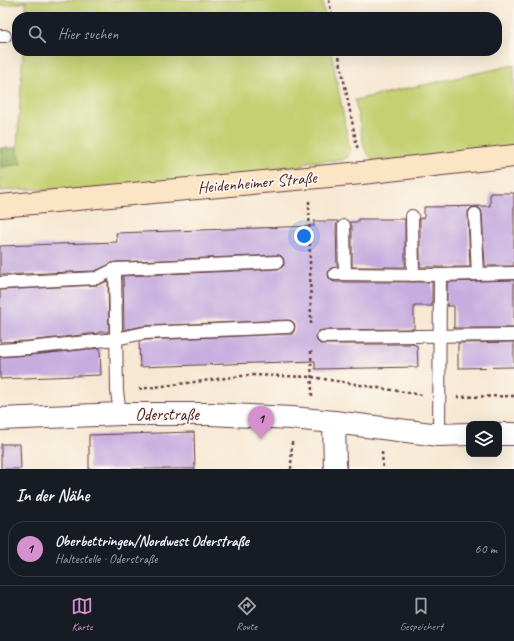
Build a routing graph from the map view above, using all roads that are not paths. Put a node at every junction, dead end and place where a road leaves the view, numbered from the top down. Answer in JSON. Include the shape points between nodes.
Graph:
{"nodes":[{"id":1,"x":514,"y":156,"type":"edge"},
{"id":2,"x":0,"y":206,"type":"edge"},
{"id":3,"x":475,"y":214,"type":"dead end"},
{"id":4,"x":412,"y":216,"type":"dead end"},
{"id":5,"x":344,"y":226,"type":"dead end"},
{"id":6,"x":277,"y":262,"type":"dead end"},
{"id":7,"x":115,"y":269,"type":"junction"},
{"id":8,"x":514,"y":273,"type":"edge"},
{"id":9,"x":478,"y":274,"type":"junction"},
{"id":10,"x":413,"y":275,"type":"junction"},
{"id":11,"x":440,"y":275,"type":"junction"},
{"id":12,"x":0,"y":283,"type":"edge"},
{"id":13,"x":288,"y":327,"type":"dead end"},
{"id":14,"x":514,"y":335,"type":"edge"},
{"id":15,"x":439,"y":336,"type":"junction"},
{"id":16,"x":324,"y":337,"type":"dead end"},
{"id":17,"x":116,"y":339,"type":"junction"},
{"id":18,"x":0,"y":350,"type":"edge"},
{"id":19,"x":120,"y":414,"type":"junction"},
{"id":20,"x":0,"y":419,"type":"edge"},
{"id":21,"x":334,"y":422,"type":"junction"},
{"id":22,"x":466,"y":434,"type":"edge"},
{"id":23,"x":502,"y":434,"type":"edge"},
{"id":24,"x":514,"y":434,"type":"edge"},
{"id":25,"x":439,"y":435,"type":"junction"},
{"id":26,"x":335,"y":469,"type":"edge"}],
"edges":[{"from":1,"to":2,"type":"street","name":"Heidenheimer Straße","via":[[362,173]]},
{"from":3,"to":9,"type":"lane"},
{"from":4,"to":10,"type":"lane"},
{"from":5,"to":10,"type":"lane","via":[[340,274]]},
{"from":6,"to":7,"type":"lane"},
{"from":7,"to":12,"type":"lane","via":[[98,278]]},
{"from":7,"to":17,"type":"lane"},
{"from":8,"to":9,"type":"lane"},
{"from":9,"to":11,"type":"lane"},
{"from":10,"to":11,"type":"lane"},
{"from":11,"to":15,"type":"lane"},
{"from":13,"to":17,"type":"lane","via":[[144,333]]},
{"from":14,"to":15,"type":"lane"},
{"from":15,"to":16,"type":"lane"},
{"from":15,"to":25,"type":"lane"},
{"from":17,"to":18,"type":"lane"},
{"from":17,"to":19,"type":"lane"},
{"from":19,"to":20,"type":"street","name":"Oderstraße"},
{"from":19,"to":21,"type":"street","name":"Oderstraße","via":[[210,414]]},
{"from":21,"to":25,"type":"street","name":"Oderstraße"},
{"from":21,"to":26,"type":"street"},
{"from":22,"to":25,"type":"street","name":"Oderstraße"},
{"from":23,"to":24,"type":"street"}]}
